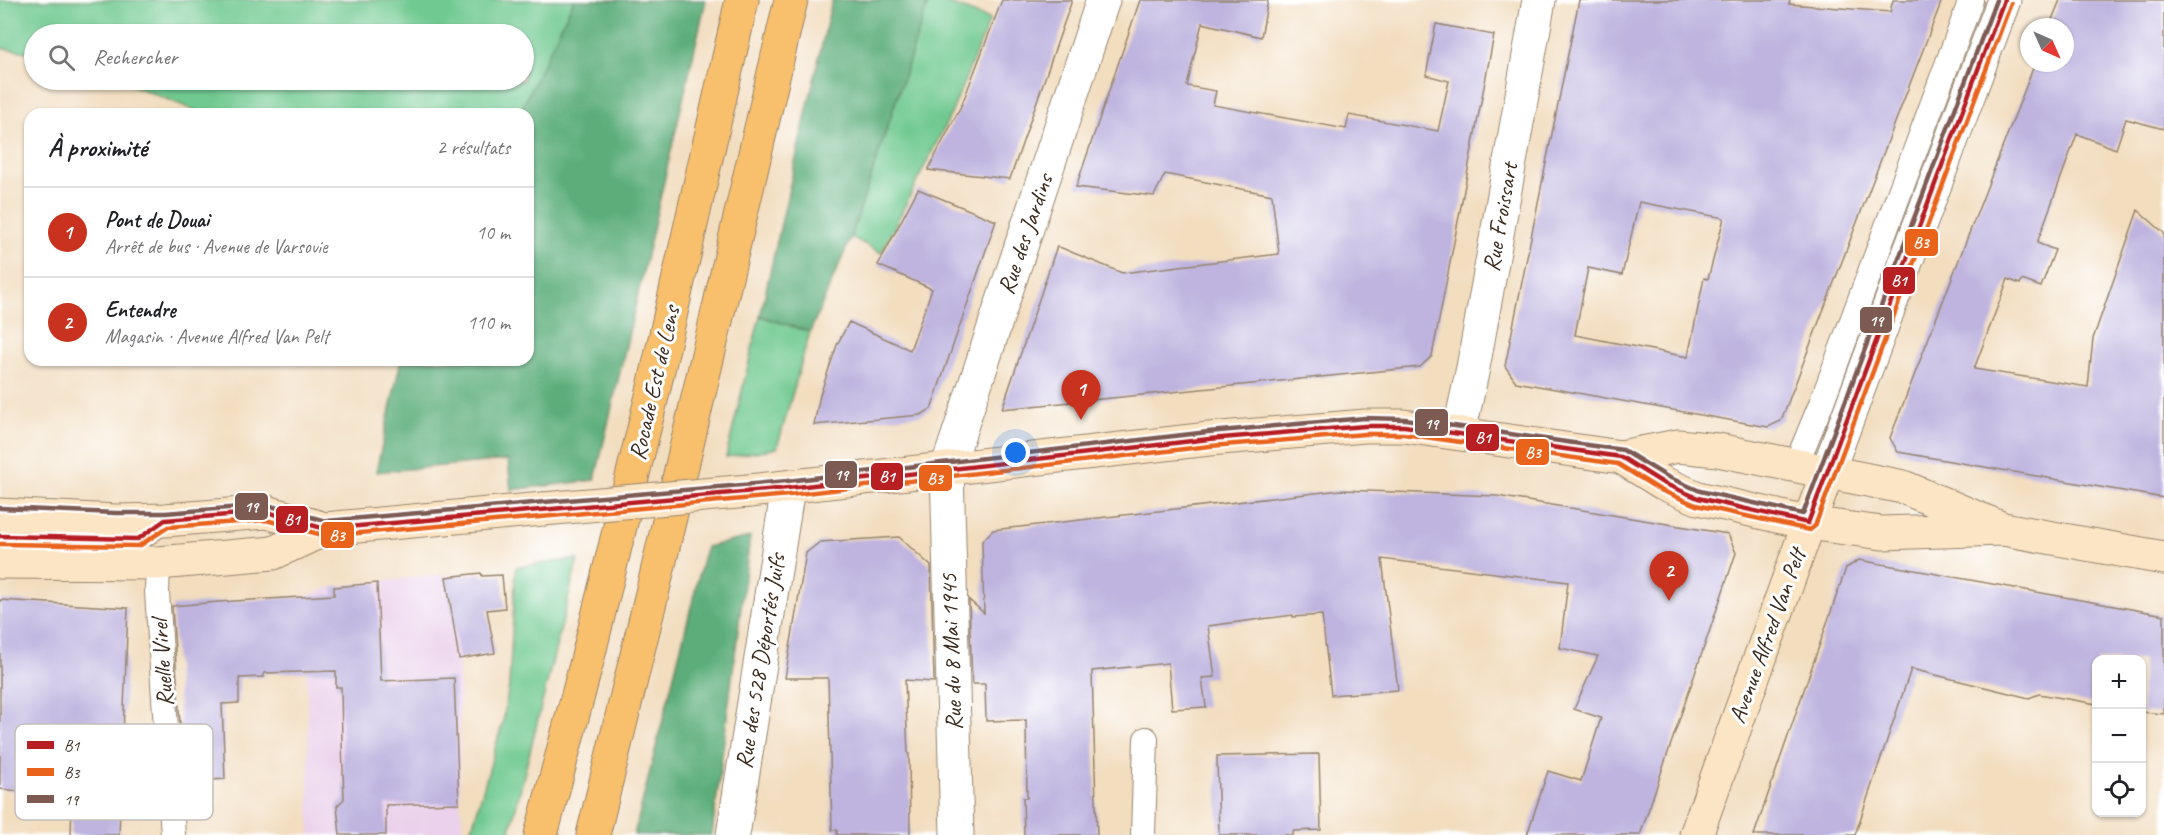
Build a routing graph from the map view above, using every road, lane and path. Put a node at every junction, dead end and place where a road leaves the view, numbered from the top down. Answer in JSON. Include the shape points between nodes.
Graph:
{"nodes":[{"id":1,"x":742,"y":0,"type":"edge"},
{"id":2,"x":791,"y":0,"type":"edge"},
{"id":3,"x":1103,"y":0,"type":"edge"},
{"id":4,"x":1539,"y":0,"type":"edge"},
{"id":5,"x":1971,"y":0,"type":"edge"},
{"id":6,"x":2004,"y":0,"type":"edge"},
{"id":7,"x":1459,"y":433,"type":"junction"},
{"id":8,"x":1621,"y":457,"type":"junction"},
{"id":9,"x":1795,"y":467,"type":"junction"},
{"id":10,"x":947,"y":469,"type":"junction"},
{"id":11,"x":1827,"y":473,"type":"junction"},
{"id":12,"x":788,"y":488,"type":"junction"},
{"id":13,"x":0,"y":515,"type":"edge"},
{"id":14,"x":165,"y":520,"type":"junction"},
{"id":15,"x":1808,"y":523,"type":"junction"},
{"id":16,"x":325,"y":529,"type":"junction"},
{"id":17,"x":2003,"y":529,"type":"junction"},
{"id":18,"x":0,"y":536,"type":"edge"},
{"id":19,"x":2164,"y":558,"type":"edge"},
{"id":20,"x":0,"y":562,"type":"edge"},
{"id":21,"x":158,"y":563,"type":"junction"},
{"id":22,"x":166,"y":724,"type":"edge"},
{"id":23,"x":1146,"y":739,"type":"dead end"},
{"id":24,"x":172,"y":820,"type":"edge"},
{"id":25,"x":173,"y":835,"type":"edge"},
{"id":26,"x":541,"y":835,"type":"edge"},
{"id":27,"x":593,"y":835,"type":"edge"},
{"id":28,"x":733,"y":835,"type":"edge"},
{"id":29,"x":957,"y":835,"type":"edge"},
{"id":30,"x":1143,"y":835,"type":"edge"},
{"id":31,"x":1696,"y":835,"type":"edge"}],
"edges":[{"from":1,"to":26,"type":"highway","name":"Rocade Est de Lens","via":[[652,396]]},
{"from":2,"to":27,"type":"highway","name":"Rocade Est de Lens"},
{"from":3,"to":10,"type":"street","name":"Rue des Jardins"},
{"from":4,"to":7,"type":"street","name":"Rue Froissart"},
{"from":5,"to":9,"type":"lane"},
{"from":6,"to":11,"type":"street","name":"Avenue Alfred Van Pelt"},
{"from":7,"to":8,"type":"main road"},
{"from":7,"to":10,"type":"main road","via":[[1365,426],[1209,439]]},
{"from":8,"to":9,"type":"main road","via":[[1678,446],[1718,450]]},
{"from":8,"to":15,"type":"main road","via":[[1663,483],[1698,498]]},
{"from":9,"to":11,"type":"main road"},
{"from":10,"to":12,"type":"main road"},
{"from":10,"to":29,"type":"street","name":"Rue du 8 Mai 1945"},
{"from":11,"to":15,"type":"main road","name":"Avenue Alfred Van Pelt"},
{"from":11,"to":17,"type":"main road","via":[[1903,487]]},
{"from":12,"to":16,"type":"main road","bridge":true},
{"from":12,"to":28,"type":"street","name":"Rue des 528 Déportés Juifs"},
{"from":13,"to":14,"type":"main road"},
{"from":14,"to":16,"type":"main road","via":[[267,512]]},
{"from":14,"to":18,"type":"lane","via":[[138,539]]},
{"from":15,"to":17,"type":"main road","via":[[1882,532]]},
{"from":15,"to":31,"type":"main road","name":"Avenue Alfred Van Pelt"},
{"from":16,"to":21,"type":"main road","via":[[273,553]]},
{"from":17,"to":19,"type":"main road"},
{"from":20,"to":21,"type":"main road"},
{"from":21,"to":22,"type":"lane","name":"Ruelle Virel"},
{"from":23,"to":30,"type":"lane"},
{"from":24,"to":25,"type":"lane","name":"Ruelle Virel"}]}
